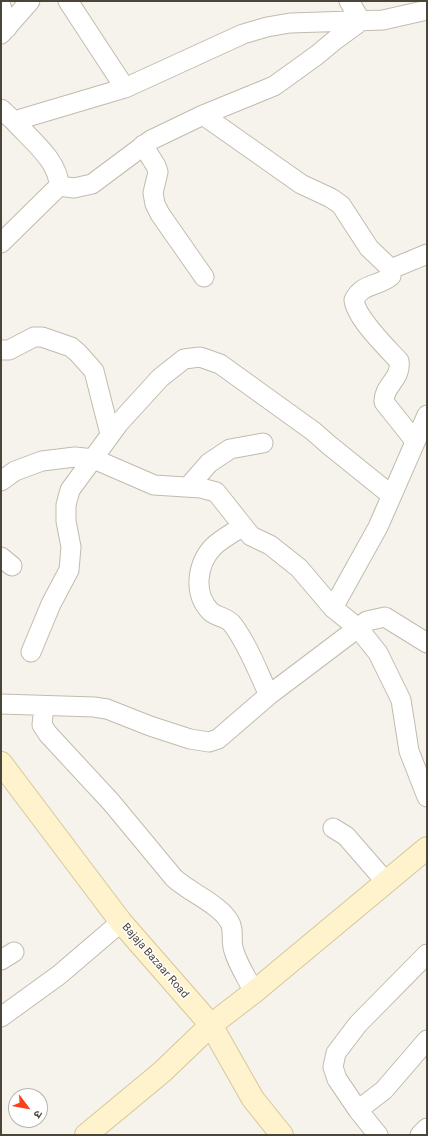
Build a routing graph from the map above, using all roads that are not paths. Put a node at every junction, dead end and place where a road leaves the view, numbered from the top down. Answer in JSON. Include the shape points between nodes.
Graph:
{"nodes":[{"id":1,"x":30,"y":1,"type":"edge"},
{"id":2,"x":68,"y":1,"type":"edge"},
{"id":3,"x":349,"y":1,"type":"edge"},
{"id":4,"x":1,"y":6,"type":"edge"},
{"id":5,"x":427,"y":10,"type":"edge"},
{"id":6,"x":361,"y":21,"type":"junction"},
{"id":7,"x":4,"y":31,"type":"edge"},
{"id":8,"x":126,"y":88,"type":"junction"},
{"id":9,"x":7,"y":115,"type":"edge"},
{"id":10,"x":204,"y":115,"type":"junction"},
{"id":11,"x":143,"y":144,"type":"junction"},
{"id":12,"x":59,"y":186,"type":"junction"},
{"id":13,"x":1,"y":243,"type":"edge"},
{"id":14,"x":427,"y":254,"type":"edge"},
{"id":15,"x":391,"y":269,"type":"junction"},
{"id":16,"x":204,"y":277,"type":"dead end"},
{"id":17,"x":1,"y":350,"type":"edge"},
{"id":18,"x":427,"y":415,"type":"edge"},
{"id":19,"x":110,"y":434,"type":"junction"},
{"id":20,"x":415,"y":441,"type":"junction"},
{"id":21,"x":263,"y":442,"type":"dead end"},
{"id":22,"x":94,"y":459,"type":"junction"},
{"id":23,"x":1,"y":481,"type":"edge"},
{"id":24,"x":188,"y":487,"type":"junction"},
{"id":25,"x":391,"y":495,"type":"junction"},
{"id":26,"x":243,"y":526,"type":"junction"},
{"id":27,"x":333,"y":608,"type":"junction"},
{"id":28,"x":358,"y":628,"type":"junction"},
{"id":29,"x":427,"y":643,"type":"edge"},
{"id":30,"x":31,"y":652,"type":"dead end"},
{"id":31,"x":269,"y":695,"type":"junction"},
{"id":32,"x":1,"y":704,"type":"edge"},
{"id":33,"x":44,"y":706,"type":"junction"},
{"id":34,"x":1,"y":763,"type":"edge"},
{"id":35,"x":427,"y":797,"type":"edge"},
{"id":36,"x":333,"y":828,"type":"dead end"},
{"id":37,"x":427,"y":848,"type":"edge"},
{"id":38,"x":386,"y":882,"type":"junction"},
{"id":39,"x":121,"y":922,"type":"junction"},
{"id":40,"x":427,"y":954,"type":"edge"},
{"id":41,"x":254,"y":992,"type":"junction"},
{"id":42,"x":1,"y":1016,"type":"edge"},
{"id":43,"x":211,"y":1024,"type":"junction"},
{"id":44,"x":427,"y":1040,"type":"edge"},
{"id":45,"x":358,"y":1110,"type":"junction"},
{"id":46,"x":427,"y":1128,"type":"edge"},
{"id":47,"x":86,"y":1135,"type":"edge"},
{"id":48,"x":282,"y":1135,"type":"edge"},
{"id":49,"x":378,"y":1135,"type":"edge"},
{"id":50,"x":420,"y":1135,"type":"edge"}],
"edges":[{"from":1,"to":7,"type":"street"},
{"from":2,"to":8,"type":"street"},
{"from":3,"to":6,"type":"street"},
{"from":4,"to":7,"type":"street"},
{"from":5,"to":6,"type":"street","via":[[383,20]]},
{"from":6,"to":8,"type":"street","via":[[290,23],[267,27],[243,34]]},
{"from":6,"to":10,"type":"street","via":[[274,86]]},
{"from":8,"to":9,"type":"street"},
{"from":9,"to":12,"type":"street","via":[[53,166],[59,179]]},
{"from":10,"to":11,"type":"street"},
{"from":10,"to":15,"type":"street","via":[[301,184],[341,205],[369,248]]},
{"from":11,"to":12,"type":"street","via":[[92,184],[74,188]]},
{"from":11,"to":16,"type":"street","via":[[158,172],[153,193],[157,209]]},
{"from":12,"to":13,"type":"street"},
{"from":14,"to":15,"type":"street"},
{"from":15,"to":20,"type":"street","via":[[391,276],[387,279],[361,290],[354,300],[354,306],[399,361],[399,373],[384,395],[384,402]]},
{"from":17,"to":19,"type":"street","via":[[9,350],[34,337],[42,336],[71,347],[94,371]]},
{"from":18,"to":20,"type":"street"},
{"from":19,"to":22,"type":"street"},
{"from":19,"to":25,"type":"street","via":[[146,392],[178,362],[200,356],[220,364],[313,431]]},
{"from":20,"to":25,"type":"street"},
{"from":21,"to":24,"type":"street","via":[[230,449],[209,463]]},
{"from":22,"to":23,"type":"street","via":[[75,457],[42,461],[16,471]]},
{"from":22,"to":24,"type":"street","via":[[154,485]]},
{"from":22,"to":30,"type":"street","via":[[70,490],[66,505],[71,547],[69,570],[51,604]]},
{"from":24,"to":26,"type":"street","via":[[216,492]]},
{"from":25,"to":27,"type":"street","via":[[372,538]]},
{"from":26,"to":27,"type":"street","via":[[250,536],[270,545],[300,568]]},
{"from":26,"to":31,"type":"street","via":[[213,546],[201,566],[198,583],[209,610],[214,615],[228,619],[238,632]]},
{"from":27,"to":28,"type":"street"},
{"from":28,"to":29,"type":"street","via":[[367,621],[385,617]]},
{"from":28,"to":31,"type":"street"},
{"from":28,"to":35,"type":"street","via":[[378,653],[401,700],[409,750]]},
{"from":31,"to":33,"type":"street","via":[[218,739],[209,742],[167,732],[107,710],[82,706]]},
{"from":32,"to":33,"type":"street"},
{"from":33,"to":41,"type":"street","via":[[42,725],[48,734],[111,802],[174,878],[229,919],[233,948]]},
{"from":34,"to":39,"type":"street","name":"Bajaja Bazaar Road"},
{"from":36,"to":38,"type":"street","via":[[346,836]]},
{"from":37,"to":38,"type":"street"},
{"from":38,"to":41,"type":"street"},
{"from":39,"to":42,"type":"street","via":[[59,975]]},
{"from":39,"to":43,"type":"street","name":"Bajaja Bazaar Road"},
{"from":40,"to":45,"type":"street","via":[[358,1024],[336,1053],[333,1067],[337,1079]]},
{"from":41,"to":43,"type":"street"},
{"from":43,"to":47,"type":"street","via":[[162,1072]]},
{"from":43,"to":48,"type":"street","name":"Bajaja Bazaar Road","via":[[253,1099]]},
{"from":44,"to":45,"type":"street","via":[[384,1090]]},
{"from":45,"to":49,"type":"street"},
{"from":46,"to":50,"type":"street"}]}
